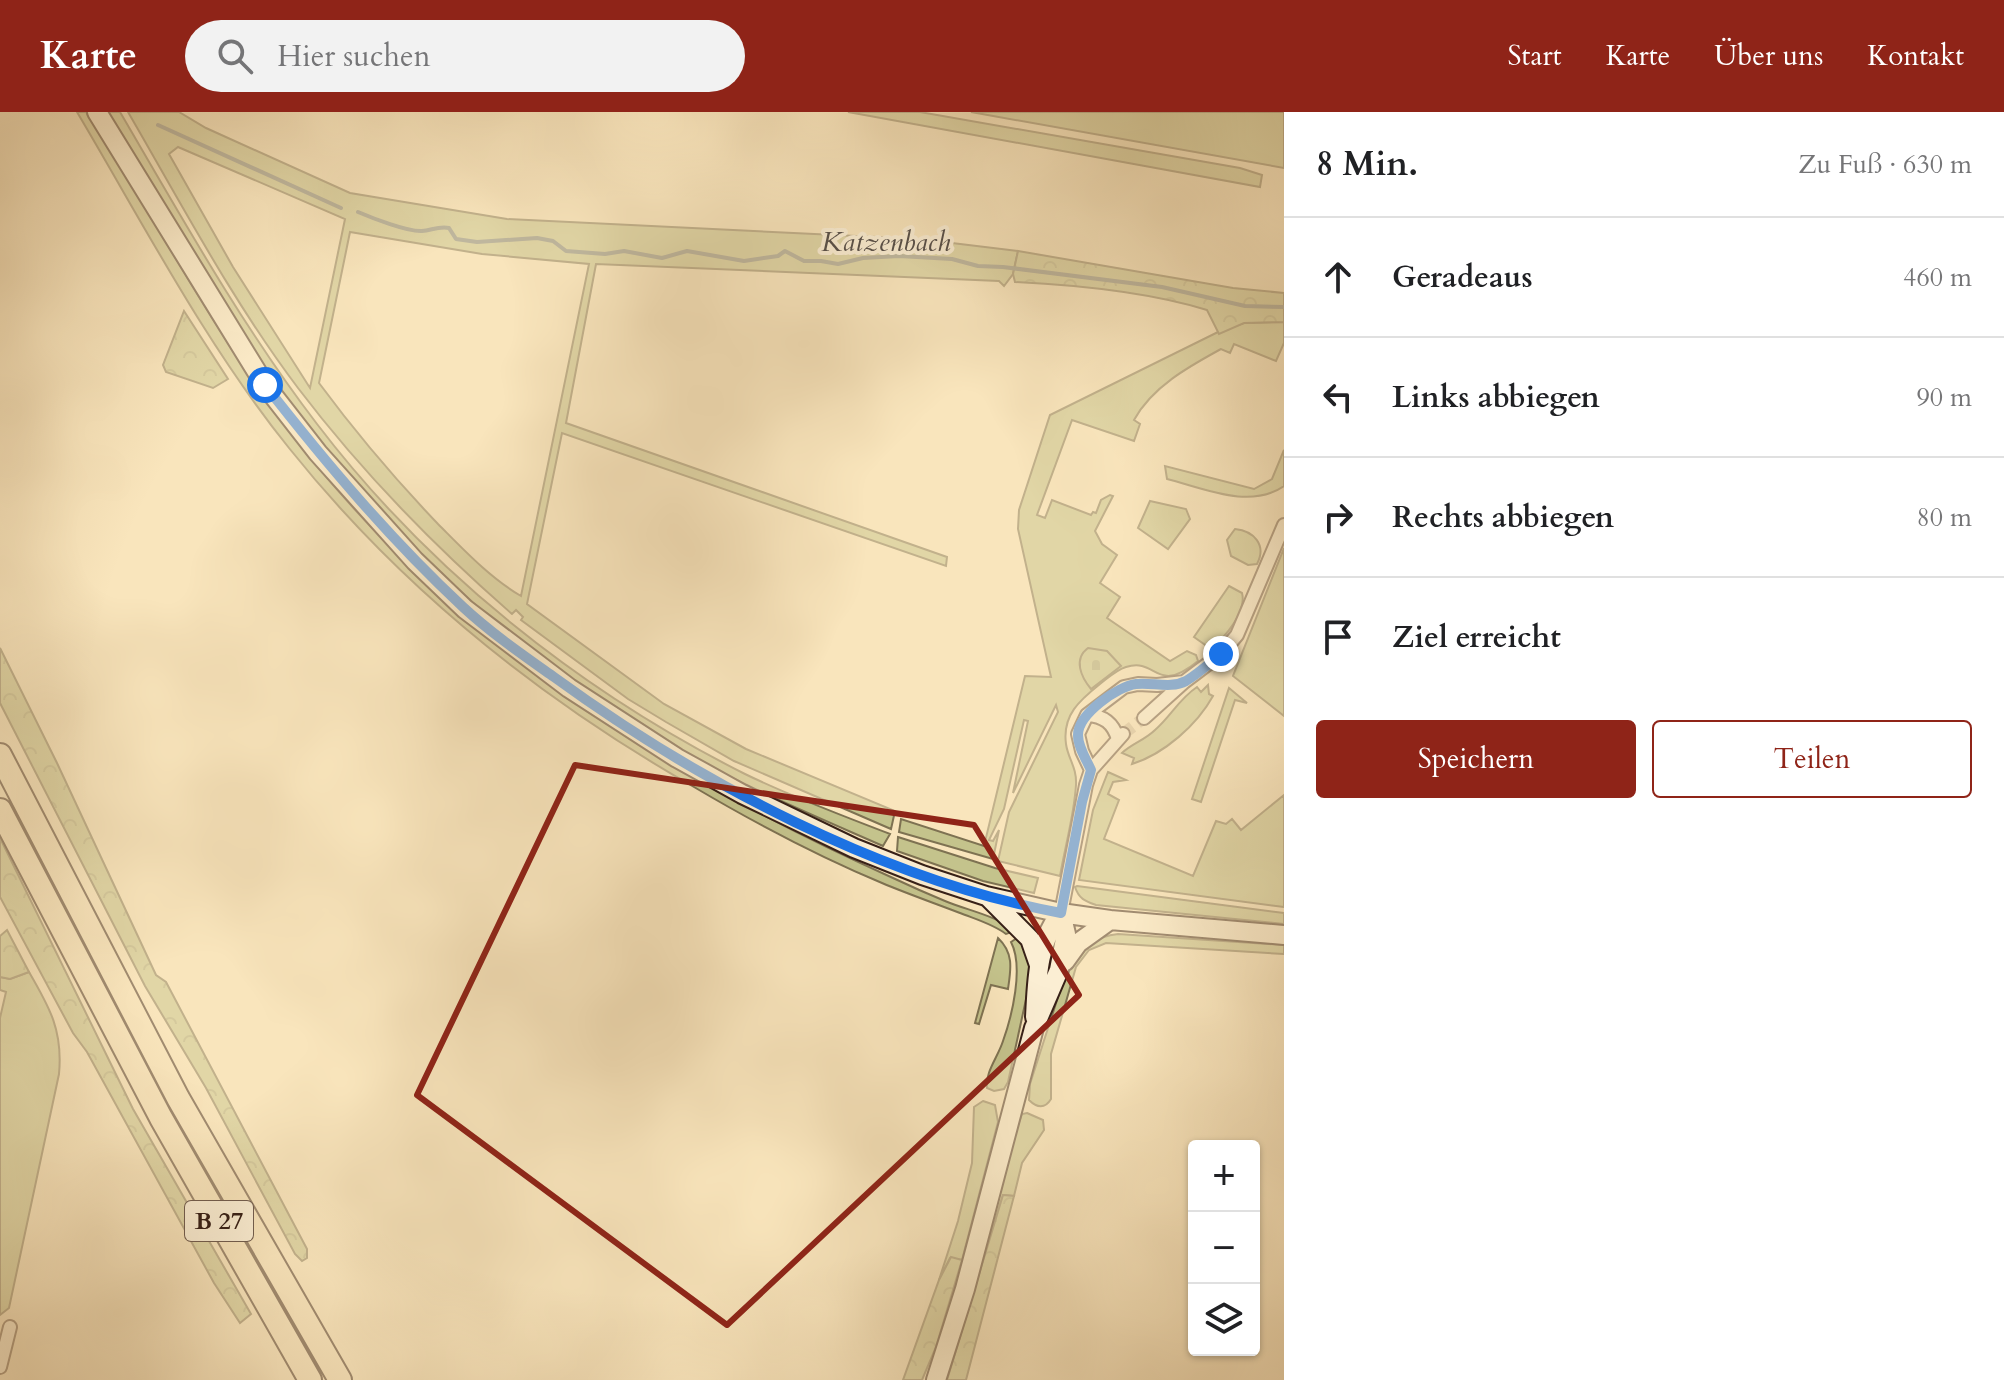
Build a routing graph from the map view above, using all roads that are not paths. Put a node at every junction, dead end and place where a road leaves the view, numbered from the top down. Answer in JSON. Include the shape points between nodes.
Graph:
{"nodes":[{"id":1,"x":97,"y":112,"type":"edge"},
{"id":2,"x":1284,"y":525,"type":"edge"},
{"id":3,"x":1184,"y":682,"type":"junction"},
{"id":4,"x":1087,"y":715,"type":"junction"},
{"id":5,"x":1144,"y":718,"type":"tunnel mouth"},
{"id":6,"x":0,"y":755,"type":"edge"},
{"id":7,"x":1091,"y":770,"type":"junction"},
{"id":8,"x":0,"y":810,"type":"edge"},
{"id":9,"x":986,"y":896,"type":"junction"},
{"id":10,"x":1061,"y":913,"type":"junction"},
{"id":11,"x":1110,"y":920,"type":"junction"},
{"id":12,"x":1284,"y":935,"type":"edge"},
{"id":13,"x":1039,"y":965,"type":"junction"},
{"id":14,"x":1059,"y":970,"type":"junction"},
{"id":15,"x":1034,"y":1028,"type":"junction"},
{"id":16,"x":10,"y":1327,"type":"dead end"},
{"id":17,"x":0,"y":1367,"type":"edge"},
{"id":18,"x":339,"y":1376,"type":"edge"},
{"id":19,"x":310,"y":1380,"type":"edge"},
{"id":20,"x":936,"y":1380,"type":"edge"}],
"edges":[{"from":1,"to":9,"type":"main road","via":[[265,385],[318,453],[465,609],[607,715],[742,794],[854,848]]},
{"from":2,"to":3,"type":"street","via":[[1237,635]]},
{"from":3,"to":4,"type":"street","via":[[1124,687]]},
{"from":3,"to":5,"type":"street"},
{"from":4,"to":7,"type":"street","via":[[1078,734]]},
{"from":4,"to":7,"type":"street","via":[[1107,720],[1120,737]]},
{"from":6,"to":18,"type":"highway","number":"B 27","via":[[178,1098]]},
{"from":7,"to":10,"type":"street"},
{"from":8,"to":19,"type":"highway","number":"B 27","via":[[161,1118]]},
{"from":9,"to":10,"type":"main road"},
{"from":9,"to":13,"type":"main road","via":[[1030,939]]},
{"from":10,"to":11,"type":"main road"},
{"from":10,"to":13,"type":"main road","via":[[1047,934]]},
{"from":10,"to":14,"type":"main road","via":[[1066,934]]},
{"from":11,"to":12,"type":"main road"},
{"from":11,"to":14,"type":"main road","via":[[1078,943]]},
{"from":13,"to":15,"type":"main road"},
{"from":14,"to":15,"type":"main road"},
{"from":15,"to":20,"type":"main road"},
{"from":16,"to":17,"type":"street"}]}
